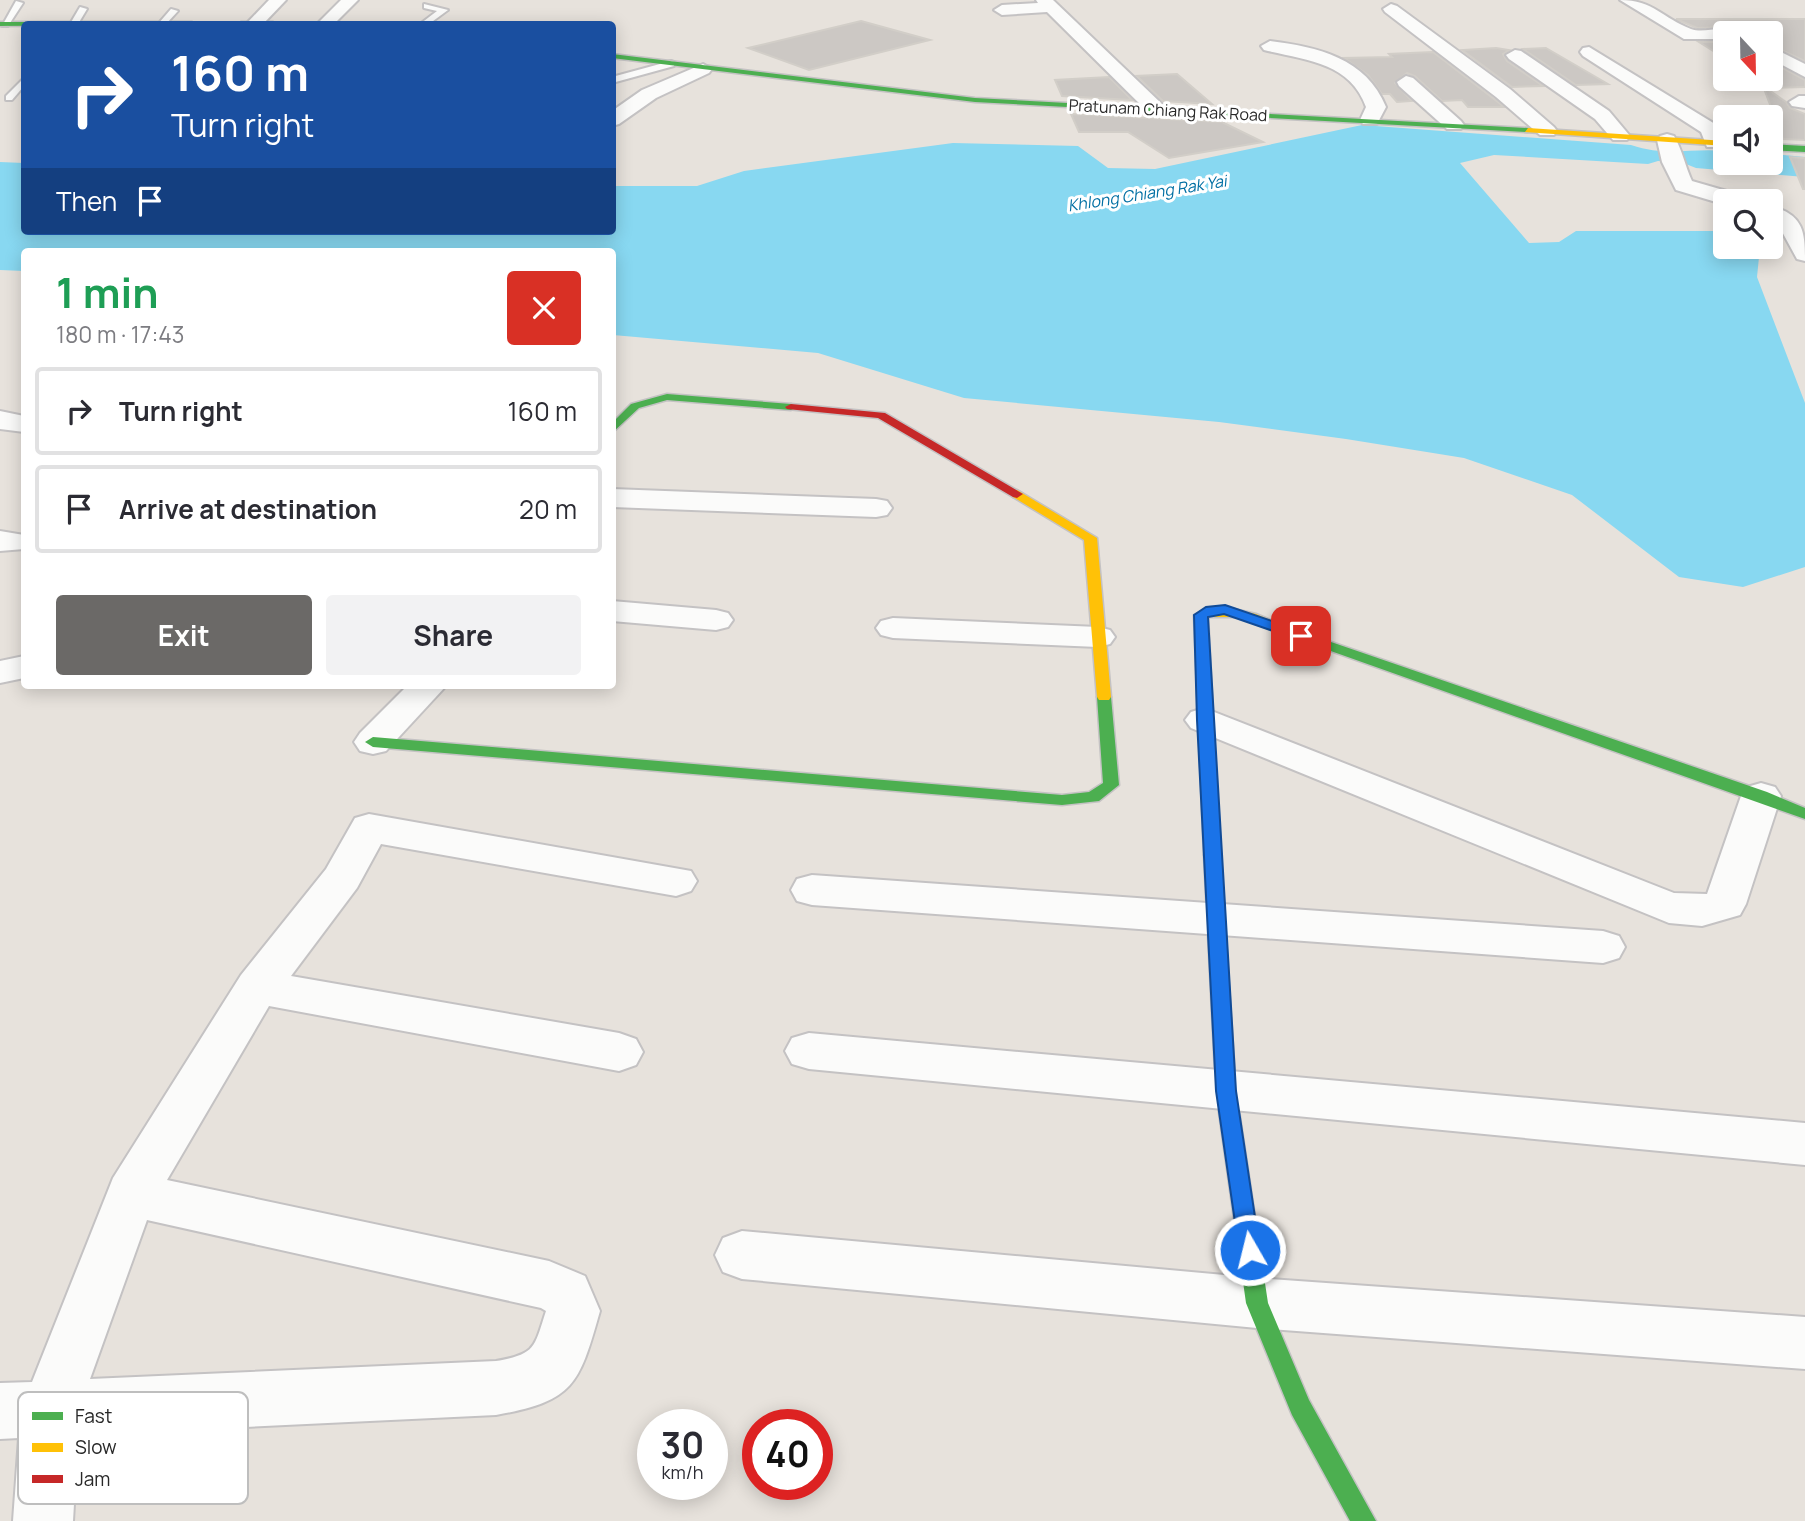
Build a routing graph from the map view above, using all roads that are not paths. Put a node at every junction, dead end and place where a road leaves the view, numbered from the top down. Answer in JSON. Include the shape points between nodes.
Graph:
{"nodes":[{"id":1,"x":278,"y":0,"type":"edge"},
{"id":2,"x":349,"y":0,"type":"edge"},
{"id":3,"x":1628,"y":0,"type":"edge"},
{"id":4,"x":19,"y":3,"type":"dead end"},
{"id":5,"x":1048,"y":3,"type":"edge"},
{"id":6,"x":427,"y":6,"type":"dead end"},
{"id":7,"x":83,"y":9,"type":"dead end"},
{"id":8,"x":1391,"y":9,"type":"dead end"},
{"id":9,"x":1002,"y":10,"type":"dead end"},
{"id":10,"x":174,"y":11,"type":"dead end"},
{"id":11,"x":77,"y":21,"type":"edge"},
{"id":12,"x":165,"y":21,"type":"edge"},
{"id":13,"x":257,"y":21,"type":"edge"},
{"id":14,"x":328,"y":21,"type":"edge"},
{"id":15,"x":428,"y":21,"type":"edge"},
{"id":16,"x":2,"y":24,"type":"edge"},
{"id":17,"x":21,"y":24,"type":"edge"},
{"id":18,"x":1713,"y":34,"type":"edge"},
{"id":19,"x":1690,"y":35,"type":"junction"},
{"id":20,"x":1658,"y":37,"type":"dead end"},
{"id":21,"x":1270,"y":46,"type":"dead end"},
{"id":22,"x":1783,"y":47,"type":"edge"},
{"id":23,"x":1794,"y":47,"type":"dead end"},
{"id":24,"x":1588,"y":52,"type":"dead end"},
{"id":25,"x":1515,"y":54,"type":"dead end"},
{"id":26,"x":616,"y":57,"type":"edge"},
{"id":27,"x":1783,"y":59,"type":"edge"},
{"id":28,"x":671,"y":64,"type":"junction"},
{"id":29,"x":704,"y":69,"type":"junction"},
{"id":30,"x":1805,"y":72,"type":"edge"},
{"id":31,"x":616,"y":79,"type":"edge"},
{"id":32,"x":1406,"y":82,"type":"dead end"},
{"id":33,"x":21,"y":84,"type":"edge"},
{"id":34,"x":9,"y":98,"type":"dead end"},
{"id":35,"x":1156,"y":109,"type":"junction"},
{"id":36,"x":616,"y":117,"type":"edge"},
{"id":37,"x":1370,"y":120,"type":"junction"},
{"id":38,"x":1454,"y":125,"type":"junction"},
{"id":39,"x":1547,"y":131,"type":"junction"},
{"id":40,"x":1713,"y":133,"type":"edge"},
{"id":41,"x":1620,"y":136,"type":"junction"},
{"id":42,"x":1713,"y":145,"type":"edge"},
{"id":43,"x":1783,"y":148,"type":"edge"},
{"id":44,"x":1805,"y":149,"type":"edge"},
{"id":45,"x":1669,"y":151,"type":"junction"},
{"id":46,"x":1713,"y":194,"type":"edge"},
{"id":47,"x":1783,"y":221,"type":"edge"},
{"id":48,"x":1805,"y":254,"type":"edge"},
{"id":49,"x":0,"y":420,"type":"edge"},
{"id":50,"x":21,"y":424,"type":"edge"},
{"id":51,"x":616,"y":424,"type":"edge"},
{"id":52,"x":616,"y":498,"type":"edge"},
{"id":53,"x":876,"y":508,"type":"dead end"},
{"id":54,"x":616,"y":611,"type":"edge"},
{"id":55,"x":716,"y":620,"type":"dead end"},
{"id":56,"x":893,"y":628,"type":"dead end"},
{"id":57,"x":1098,"y":637,"type":"junction"},
{"id":58,"x":21,"y":668,"type":"edge"},
{"id":59,"x":0,"y":672,"type":"edge"},
{"id":60,"x":425,"y":689,"type":"edge"},
{"id":61,"x":1205,"y":720,"type":"junction"},
{"id":62,"x":373,"y":742,"type":"joint"},
{"id":63,"x":1761,"y":796,"type":"junction"},
{"id":64,"x":1805,"y":814,"type":"edge"},
{"id":65,"x":676,"y":881,"type":"dead end"},
{"id":66,"x":812,"y":890,"type":"dead end"},
{"id":67,"x":1216,"y":918,"type":"junction"},
{"id":68,"x":1603,"y":947,"type":"dead end"},
{"id":69,"x":257,"y":987,"type":"junction"},
{"id":70,"x":809,"y":1051,"type":"dead end"},
{"id":71,"x":619,"y":1052,"type":"dead end"},
{"id":72,"x":1226,"y":1091,"type":"junction"},
{"id":73,"x":1805,"y":1144,"type":"edge"},
{"id":74,"x":131,"y":1194,"type":"junction"},
{"id":75,"x":742,"y":1255,"type":"dead end"},
{"id":76,"x":1257,"y":1303,"type":"junction"},
{"id":77,"x":1805,"y":1343,"type":"edge"},
{"id":78,"x":34,"y":1392,"type":"edge"},
{"id":79,"x":248,"y":1400,"type":"edge"},
{"id":80,"x":1364,"y":1521,"type":"edge"}],
"edges":[{"from":1,"to":13,"type":"street"},
{"from":2,"to":14,"type":"street"},
{"from":3,"to":19,"type":"street"},
{"from":4,"to":16,"type":"lane"},
{"from":5,"to":9,"type":"street"},
{"from":5,"to":35,"type":"street"},
{"from":6,"to":15,"type":"lane","via":[[444,10]]},
{"from":7,"to":11,"type":"lane"},
{"from":8,"to":39,"type":"street"},
{"from":10,"to":12,"type":"lane"},
{"from":16,"to":17,"type":"street"},
{"from":18,"to":19,"type":"street"},
{"from":19,"to":20,"type":"street"},
{"from":21,"to":37,"type":"street","via":[[1300,50],[1357,76],[1368,86],[1376,107]]},
{"from":22,"to":23,"type":"street"},
{"from":24,"to":40,"type":"street"},
{"from":25,"to":41,"type":"street","via":[[1602,115]]},
{"from":26,"to":28,"type":"street","name":"Pratunam Chiang Rak Road"},
{"from":27,"to":30,"type":"street"},
{"from":28,"to":29,"type":"street","name":"Pratunam Chiang Rak Road"},
{"from":28,"to":31,"type":"lane"},
{"from":29,"to":35,"type":"street","name":"Pratunam Chiang Rak Road","via":[[975,100]]},
{"from":29,"to":36,"type":"street","via":[[649,94]]},
{"from":32,"to":38,"type":"street"},
{"from":33,"to":34,"type":"lane"},
{"from":35,"to":37,"type":"street","name":"Pratunam Chiang Rak Road"},
{"from":37,"to":38,"type":"street","name":"Pratunam Chiang Rak Road"},
{"from":38,"to":39,"type":"street","name":"Pratunam Chiang Rak Road"},
{"from":39,"to":41,"type":"street","name":"Pratunam Chiang Rak Road"},
{"from":41,"to":45,"type":"street","name":"Pratunam Chiang Rak Road"},
{"from":42,"to":45,"type":"street","name":"Pratunam Chiang Rak Road"},
{"from":43,"to":44,"type":"street"},
{"from":45,"to":46,"type":"street","via":[[1684,186]]},
{"from":47,"to":48,"type":"street"},
{"from":49,"to":50,"type":"street"},
{"from":51,"to":57,"type":"street","via":[[628,408],[667,397],[881,415],[1090,538]]},
{"from":52,"to":53,"type":"street"},
{"from":54,"to":55,"type":"street"},
{"from":56,"to":57,"type":"street"},
{"from":57,"to":62,"type":"street","via":[[1111,785],[1093,797],[1049,799]]},
{"from":58,"to":59,"type":"street"},
{"from":60,"to":62,"type":"street"},
{"from":61,"to":63,"type":"street","via":[[1669,908],[1702,911],[1725,904]]},
{"from":61,"to":63,"type":"street","via":[[1201,615],[1225,610]]},
{"from":61,"to":67,"type":"street"},
{"from":63,"to":64,"type":"street"},
{"from":65,"to":69,"type":"street","via":[[369,828],[342,878]]},
{"from":66,"to":67,"type":"street"},
{"from":67,"to":68,"type":"street"},
{"from":67,"to":72,"type":"street"},
{"from":69,"to":71,"type":"street"},
{"from":69,"to":74,"type":"street"},
{"from":70,"to":72,"type":"street"},
{"from":72,"to":73,"type":"street"},
{"from":72,"to":76,"type":"street"},
{"from":74,"to":78,"type":"street"},
{"from":74,"to":79,"type":"street","via":[[549,1285],[566,1293],[573,1311],[555,1366],[529,1383]]},
{"from":75,"to":76,"type":"street"},
{"from":76,"to":77,"type":"street"},
{"from":76,"to":80,"type":"street","via":[[1300,1407]]}]}
